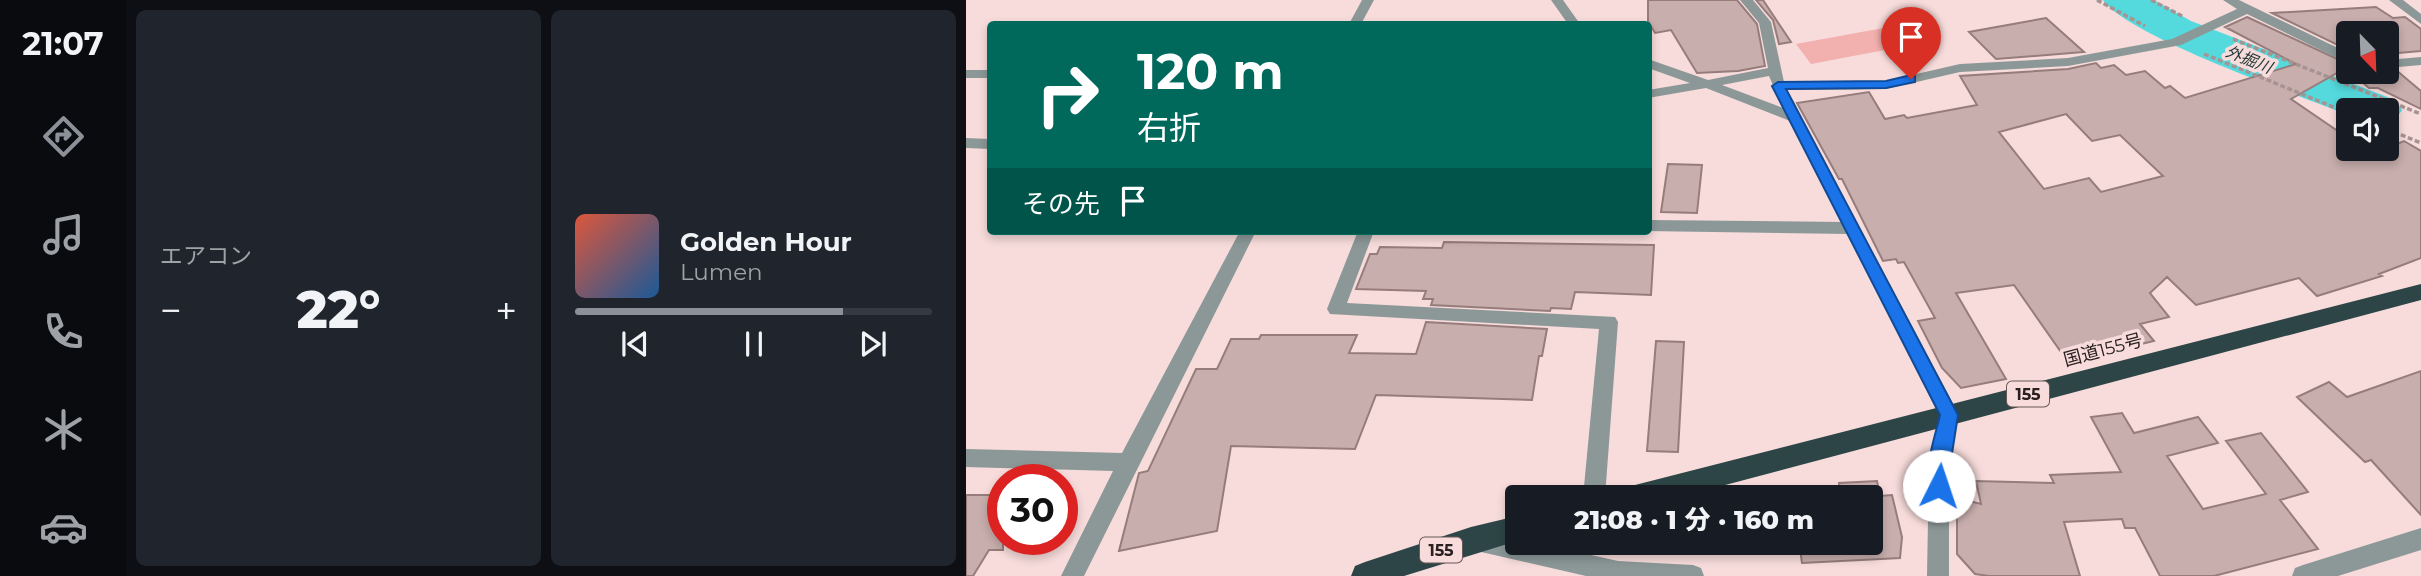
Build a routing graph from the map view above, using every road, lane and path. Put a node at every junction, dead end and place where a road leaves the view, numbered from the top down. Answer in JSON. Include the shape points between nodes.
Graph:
{"nodes":[{"id":1,"x":1368,"y":0,"type":"edge"},
{"id":2,"x":1557,"y":0,"type":"edge"},
{"id":3,"x":1746,"y":0,"type":"edge"},
{"id":4,"x":2097,"y":0,"type":"edge"},
{"id":5,"x":2151,"y":0,"type":"edge"},
{"id":6,"x":2229,"y":0,"type":"edge"},
{"id":7,"x":2395,"y":0,"type":"edge"},
{"id":8,"x":2247,"y":9,"type":"junction"},
{"id":9,"x":2421,"y":20,"type":"edge"},
{"id":10,"x":1357,"y":21,"type":"edge"},
{"id":11,"x":1572,"y":21,"type":"edge"},
{"id":12,"x":2206,"y":28,"type":"junction"},
{"id":13,"x":2176,"y":42,"type":"junction"},
{"id":14,"x":2336,"y":52,"type":"edge"},
{"id":15,"x":2421,"y":61,"type":"edge"},
{"id":16,"x":2399,"y":63,"type":"edge"},
{"id":17,"x":1652,"y":64,"type":"edge"},
{"id":18,"x":966,"y":74,"type":"edge"},
{"id":19,"x":987,"y":74,"type":"edge"},
{"id":20,"x":1777,"y":78,"type":"junction"},
{"id":21,"x":1707,"y":84,"type":"junction"},
{"id":22,"x":1652,"y":93,"type":"edge"},
{"id":23,"x":2336,"y":108,"type":"edge"},
{"id":24,"x":2421,"y":114,"type":"edge"},
{"id":25,"x":1795,"y":118,"type":"junction"},
{"id":26,"x":2399,"y":134,"type":"edge"},
{"id":27,"x":966,"y":143,"type":"edge"},
{"id":28,"x":2421,"y":143,"type":"edge"},
{"id":29,"x":987,"y":144,"type":"edge"},
{"id":30,"x":1652,"y":226,"type":"edge"},
{"id":31,"x":1854,"y":229,"type":"junction"},
{"id":32,"x":1246,"y":235,"type":"edge"},
{"id":33,"x":1364,"y":235,"type":"edge"},
{"id":34,"x":2421,"y":292,"type":"edge"},
{"id":35,"x":1949,"y":415,"type":"junction"},
{"id":36,"x":966,"y":458,"type":"edge"},
{"id":37,"x":1128,"y":462,"type":"junction"},
{"id":38,"x":1595,"y":485,"type":"edge"},
{"id":39,"x":1681,"y":485,"type":"edge"},
{"id":40,"x":1505,"y":531,"type":"edge"},
{"id":41,"x":2421,"y":539,"type":"edge"},
{"id":42,"x":1471,"y":540,"type":"junction"},
{"id":43,"x":1618,"y":574,"type":"edge"},
{"id":44,"x":1072,"y":576,"type":"edge"},
{"id":45,"x":1365,"y":576,"type":"edge"},
{"id":46,"x":1693,"y":576,"type":"edge"},
{"id":47,"x":1938,"y":576,"type":"edge"},
{"id":48,"x":2303,"y":576,"type":"edge"}],
"edges":[{"from":1,"to":10,"type":"street"},
{"from":2,"to":11,"type":"street"},
{"from":3,"to":20,"type":"street","via":[[1765,22]]},
{"from":4,"to":13,"type":"path"},
{"from":5,"to":12,"type":"path"},
{"from":6,"to":8,"type":"street"},
{"from":7,"to":9,"type":"street"},
{"from":8,"to":12,"type":"street"},
{"from":8,"to":14,"type":"street"},
{"from":12,"to":13,"type":"street"},
{"from":12,"to":24,"type":"path"},
{"from":13,"to":20,"type":"street","via":[[2068,62],[1960,68],[1886,85]]},
{"from":13,"to":23,"type":"path"},
{"from":15,"to":16,"type":"street"},
{"from":17,"to":21,"type":"street"},
{"from":18,"to":19,"type":"street"},
{"from":20,"to":21,"type":"street"},
{"from":20,"to":25,"type":"street"},
{"from":21,"to":22,"type":"street"},
{"from":21,"to":25,"type":"street"},
{"from":25,"to":31,"type":"street"},
{"from":26,"to":28,"type":"path"},
{"from":27,"to":29,"type":"street"},
{"from":30,"to":31,"type":"street"},
{"from":31,"to":35,"type":"street"},
{"from":32,"to":37,"type":"street"},
{"from":33,"to":38,"type":"street","via":[[1336,309],[1609,321]]},
{"from":34,"to":35,"type":"highway","name":"国道155号","number":"155"},
{"from":35,"to":39,"type":"highway","name":"国道155号","number":"155"},
{"from":35,"to":47,"type":"street","via":[[1939,464]]},
{"from":36,"to":37,"type":"street"},
{"from":37,"to":44,"type":"street"},
{"from":40,"to":42,"type":"highway","number":"155"},
{"from":41,"to":48,"type":"street"},
{"from":42,"to":43,"type":"street"},
{"from":42,"to":45,"type":"highway","number":"155"},
{"from":43,"to":46,"type":"street"}]}
